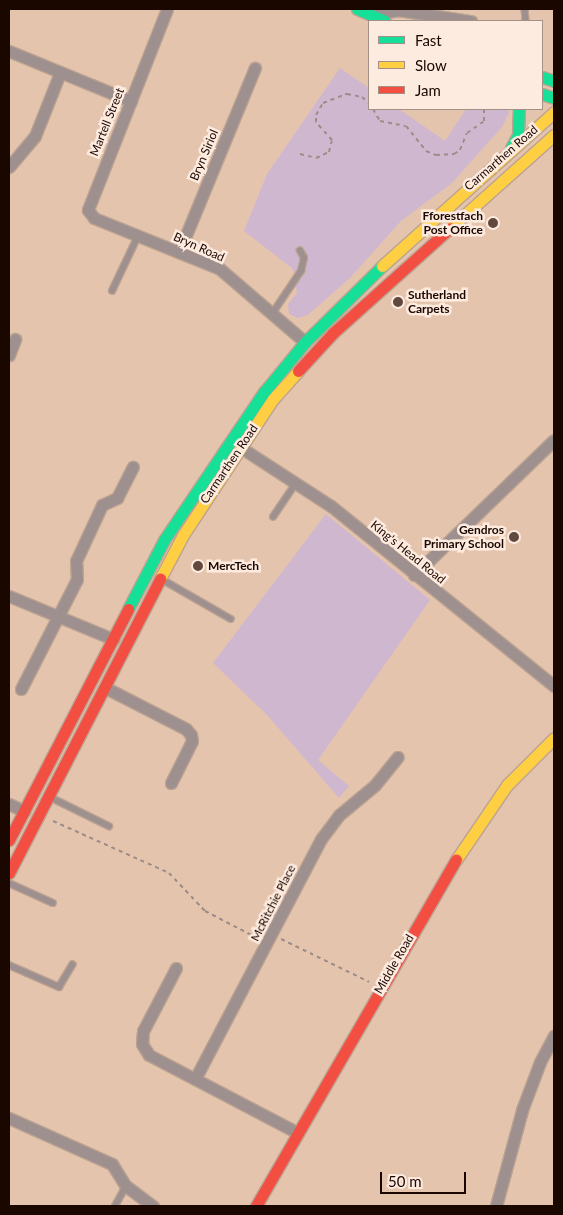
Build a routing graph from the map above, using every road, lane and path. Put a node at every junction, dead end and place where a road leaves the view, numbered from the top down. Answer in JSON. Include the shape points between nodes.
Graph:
{"nodes":[{"id":1,"x":166,"y":9,"type":"edge"},
{"id":2,"x":357,"y":9,"type":"edge"},
{"id":3,"x":370,"y":15,"type":"junction"},
{"id":4,"x":382,"y":20,"type":"edge"},
{"id":5,"x":465,"y":20,"type":"edge"},
{"id":6,"x":9,"y":52,"type":"edge"},
{"id":7,"x":255,"y":68,"type":"dead end"},
{"id":8,"x":60,"y":73,"type":"junction"},
{"id":9,"x":131,"y":101,"type":"junction"},
{"id":10,"x":368,"y":103,"type":"edge"},
{"id":11,"x":374,"y":110,"type":"edge"},
{"id":12,"x":484,"y":110,"type":"edge"},
{"id":13,"x":518,"y":110,"type":"edge"},
{"id":14,"x":554,"y":112,"type":"edge"},
{"id":15,"x":554,"y":135,"type":"edge"},
{"id":16,"x":300,"y":154,"type":"dead end"},
{"id":17,"x":508,"y":154,"type":"junction"},
{"id":18,"x":9,"y":167,"type":"edge"},
{"id":19,"x":120,"y":228,"type":"joint"},
{"id":20,"x":138,"y":236,"type":"junction"},
{"id":21,"x":300,"y":251,"type":"dead end"},
{"id":22,"x":178,"y":252,"type":"junction"},
{"id":23,"x":112,"y":291,"type":"dead end"},
{"id":24,"x":272,"y":314,"type":"junction"},
{"id":25,"x":16,"y":339,"type":"dead end"},
{"id":26,"x":305,"y":342,"type":"junction"},
{"id":27,"x":9,"y":355,"type":"edge"},
{"id":28,"x":554,"y":440,"type":"edge"},
{"id":29,"x":240,"y":447,"type":"junction"},
{"id":30,"x":133,"y":466,"type":"dead end"},
{"id":31,"x":296,"y":483,"type":"junction"},
{"id":32,"x":273,"y":517,"type":"dead end"},
{"id":33,"x":414,"y":575,"type":"junction"},
{"id":34,"x":161,"y":579,"type":"junction"},
{"id":35,"x":9,"y":596,"type":"edge"},
{"id":36,"x":58,"y":616,"type":"junction"},
{"id":37,"x":231,"y":619,"type":"dead end"},
{"id":38,"x":113,"y":639,"type":"junction"},
{"id":39,"x":554,"y":686,"type":"edge"},
{"id":40,"x":106,"y":688,"type":"junction"},
{"id":41,"x":21,"y":689,"type":"dead end"},
{"id":42,"x":554,"y":738,"type":"edge"},
{"id":43,"x":398,"y":757,"type":"dead end"},
{"id":44,"x":172,"y":783,"type":"dead end"},
{"id":45,"x":49,"y":796,"type":"junction"},
{"id":46,"x":9,"y":804,"type":"edge"},
{"id":47,"x":24,"y":811,"type":"junction"},
{"id":48,"x":40,"y":814,"type":"junction"},
{"id":49,"x":109,"y":826,"type":"dead end"},
{"id":50,"x":9,"y":840,"type":"edge"},
{"id":51,"x":9,"y":873,"type":"edge"},
{"id":52,"x":9,"y":883,"type":"edge"},
{"id":53,"x":53,"y":903,"type":"dead end"},
{"id":54,"x":270,"y":940,"type":"junction"},
{"id":55,"x":9,"y":965,"type":"edge"},
{"id":56,"x":72,"y":965,"type":"dead end"},
{"id":57,"x":176,"y":968,"type":"dead end"},
{"id":58,"x":380,"y":988,"type":"junction"},
{"id":59,"x":554,"y":1036,"type":"edge"},
{"id":60,"x":195,"y":1079,"type":"junction"},
{"id":61,"x":9,"y":1118,"type":"edge"},
{"id":62,"x":298,"y":1133,"type":"junction"},
{"id":63,"x":126,"y":1186,"type":"junction"},
{"id":64,"x":115,"y":1206,"type":"edge"},
{"id":65,"x":153,"y":1206,"type":"edge"},
{"id":66,"x":256,"y":1206,"type":"edge"},
{"id":67,"x":496,"y":1206,"type":"edge"}],
"edges":[{"from":1,"to":9,"type":"street","name":"Martell Street"},
{"from":2,"to":3,"type":"main road"},
{"from":3,"to":4,"type":"main road"},
{"from":3,"to":5,"type":"street","via":[[398,10]]},
{"from":6,"to":8,"type":"street"},
{"from":7,"to":22,"type":"street","name":"Bryn Siriol"},
{"from":8,"to":9,"type":"street"},
{"from":8,"to":18,"type":"street","via":[[35,136]]},
{"from":9,"to":19,"type":"street","name":"Martell Street","via":[[88,204],[94,218]]},
{"from":10,"to":16,"type":"path","via":[[362,97],[347,94],[323,103],[316,114],[316,122],[332,140],[329,152],[316,158]]},
{"from":11,"to":12,"type":"path","via":[[380,121],[406,126],[426,152],[446,155],[460,150],[467,133],[484,121]]},
{"from":13,"to":17,"type":"main road","via":[[521,120],[518,135]]},
{"from":14,"to":17,"type":"main road","name":"Carmarthen Road"},
{"from":15,"to":29,"type":"main road","name":"Carmarthen Road","via":[[333,333],[273,400]]},
{"from":17,"to":26,"type":"main road","name":"Carmarthen Road","via":[[409,239]]},
{"from":19,"to":20,"type":"street","name":"Bryn Road"},
{"from":20,"to":22,"type":"street","name":"Bryn Road"},
{"from":20,"to":23,"type":"lane"},
{"from":21,"to":24,"type":"lane","via":[[304,258],[301,271]]},
{"from":22,"to":24,"type":"street","name":"Bryn Road","via":[[220,269]]},
{"from":24,"to":26,"type":"street","name":"Bryn Road"},
{"from":25,"to":27,"type":"street"},
{"from":26,"to":38,"type":"main road","name":"Carmarthen Road","via":[[264,392],[198,486],[164,540]]},
{"from":28,"to":33,"type":"street"},
{"from":29,"to":31,"type":"street","name":"King's Head Road"},
{"from":29,"to":34,"type":"main road","name":"Carmarthen Road","via":[[183,535]]},
{"from":30,"to":36,"type":"street","via":[[118,498],[102,505],[76,562],[76,579]]},
{"from":31,"to":32,"type":"lane"},
{"from":31,"to":33,"type":"street","name":"King's Head Road","via":[[331,506]]},
{"from":33,"to":39,"type":"street","name":"King's Head Road"},
{"from":34,"to":37,"type":"lane"},
{"from":34,"to":40,"type":"main road","name":"Carmarthen Road"},
{"from":35,"to":36,"type":"street"},
{"from":36,"to":38,"type":"street"},
{"from":36,"to":41,"type":"street"},
{"from":38,"to":47,"type":"main road","name":"Carmarthen Road"},
{"from":40,"to":44,"type":"street","via":[[191,735],[192,742]]},
{"from":40,"to":45,"type":"main road","name":"Carmarthen Road"},
{"from":42,"to":58,"type":"main road","name":"Middle Road","via":[[507,784],[487,810]]},
{"from":43,"to":54,"type":"street","name":"McRitchie Place","via":[[375,785],[339,814],[321,839]]},
{"from":45,"to":48,"type":"main road","name":"Carmarthen Road"},
{"from":45,"to":49,"type":"lane"},
{"from":46,"to":47,"type":"street"},
{"from":47,"to":50,"type":"main road","name":"Carmarthen Road"},
{"from":48,"to":51,"type":"main road","name":"Carmarthen Road"},
{"from":48,"to":54,"type":"path","via":[[169,873],[205,911]]},
{"from":52,"to":53,"type":"lane"},
{"from":54,"to":58,"type":"path"},
{"from":54,"to":60,"type":"street","name":"McRitchie Place"},
{"from":55,"to":56,"type":"lane","via":[[59,987]]},
{"from":57,"to":60,"type":"street","via":[[142,1031],[142,1044],[149,1054]]},
{"from":58,"to":62,"type":"main road","name":"Middle Road"},
{"from":59,"to":67,"type":"street","via":[[540,1062],[522,1110]]},
{"from":60,"to":62,"type":"street"},
{"from":61,"to":63,"type":"street","via":[[112,1164]]},
{"from":62,"to":66,"type":"main road","name":"Middle Road"},
{"from":63,"to":64,"type":"lane"},
{"from":63,"to":65,"type":"street"}]}
